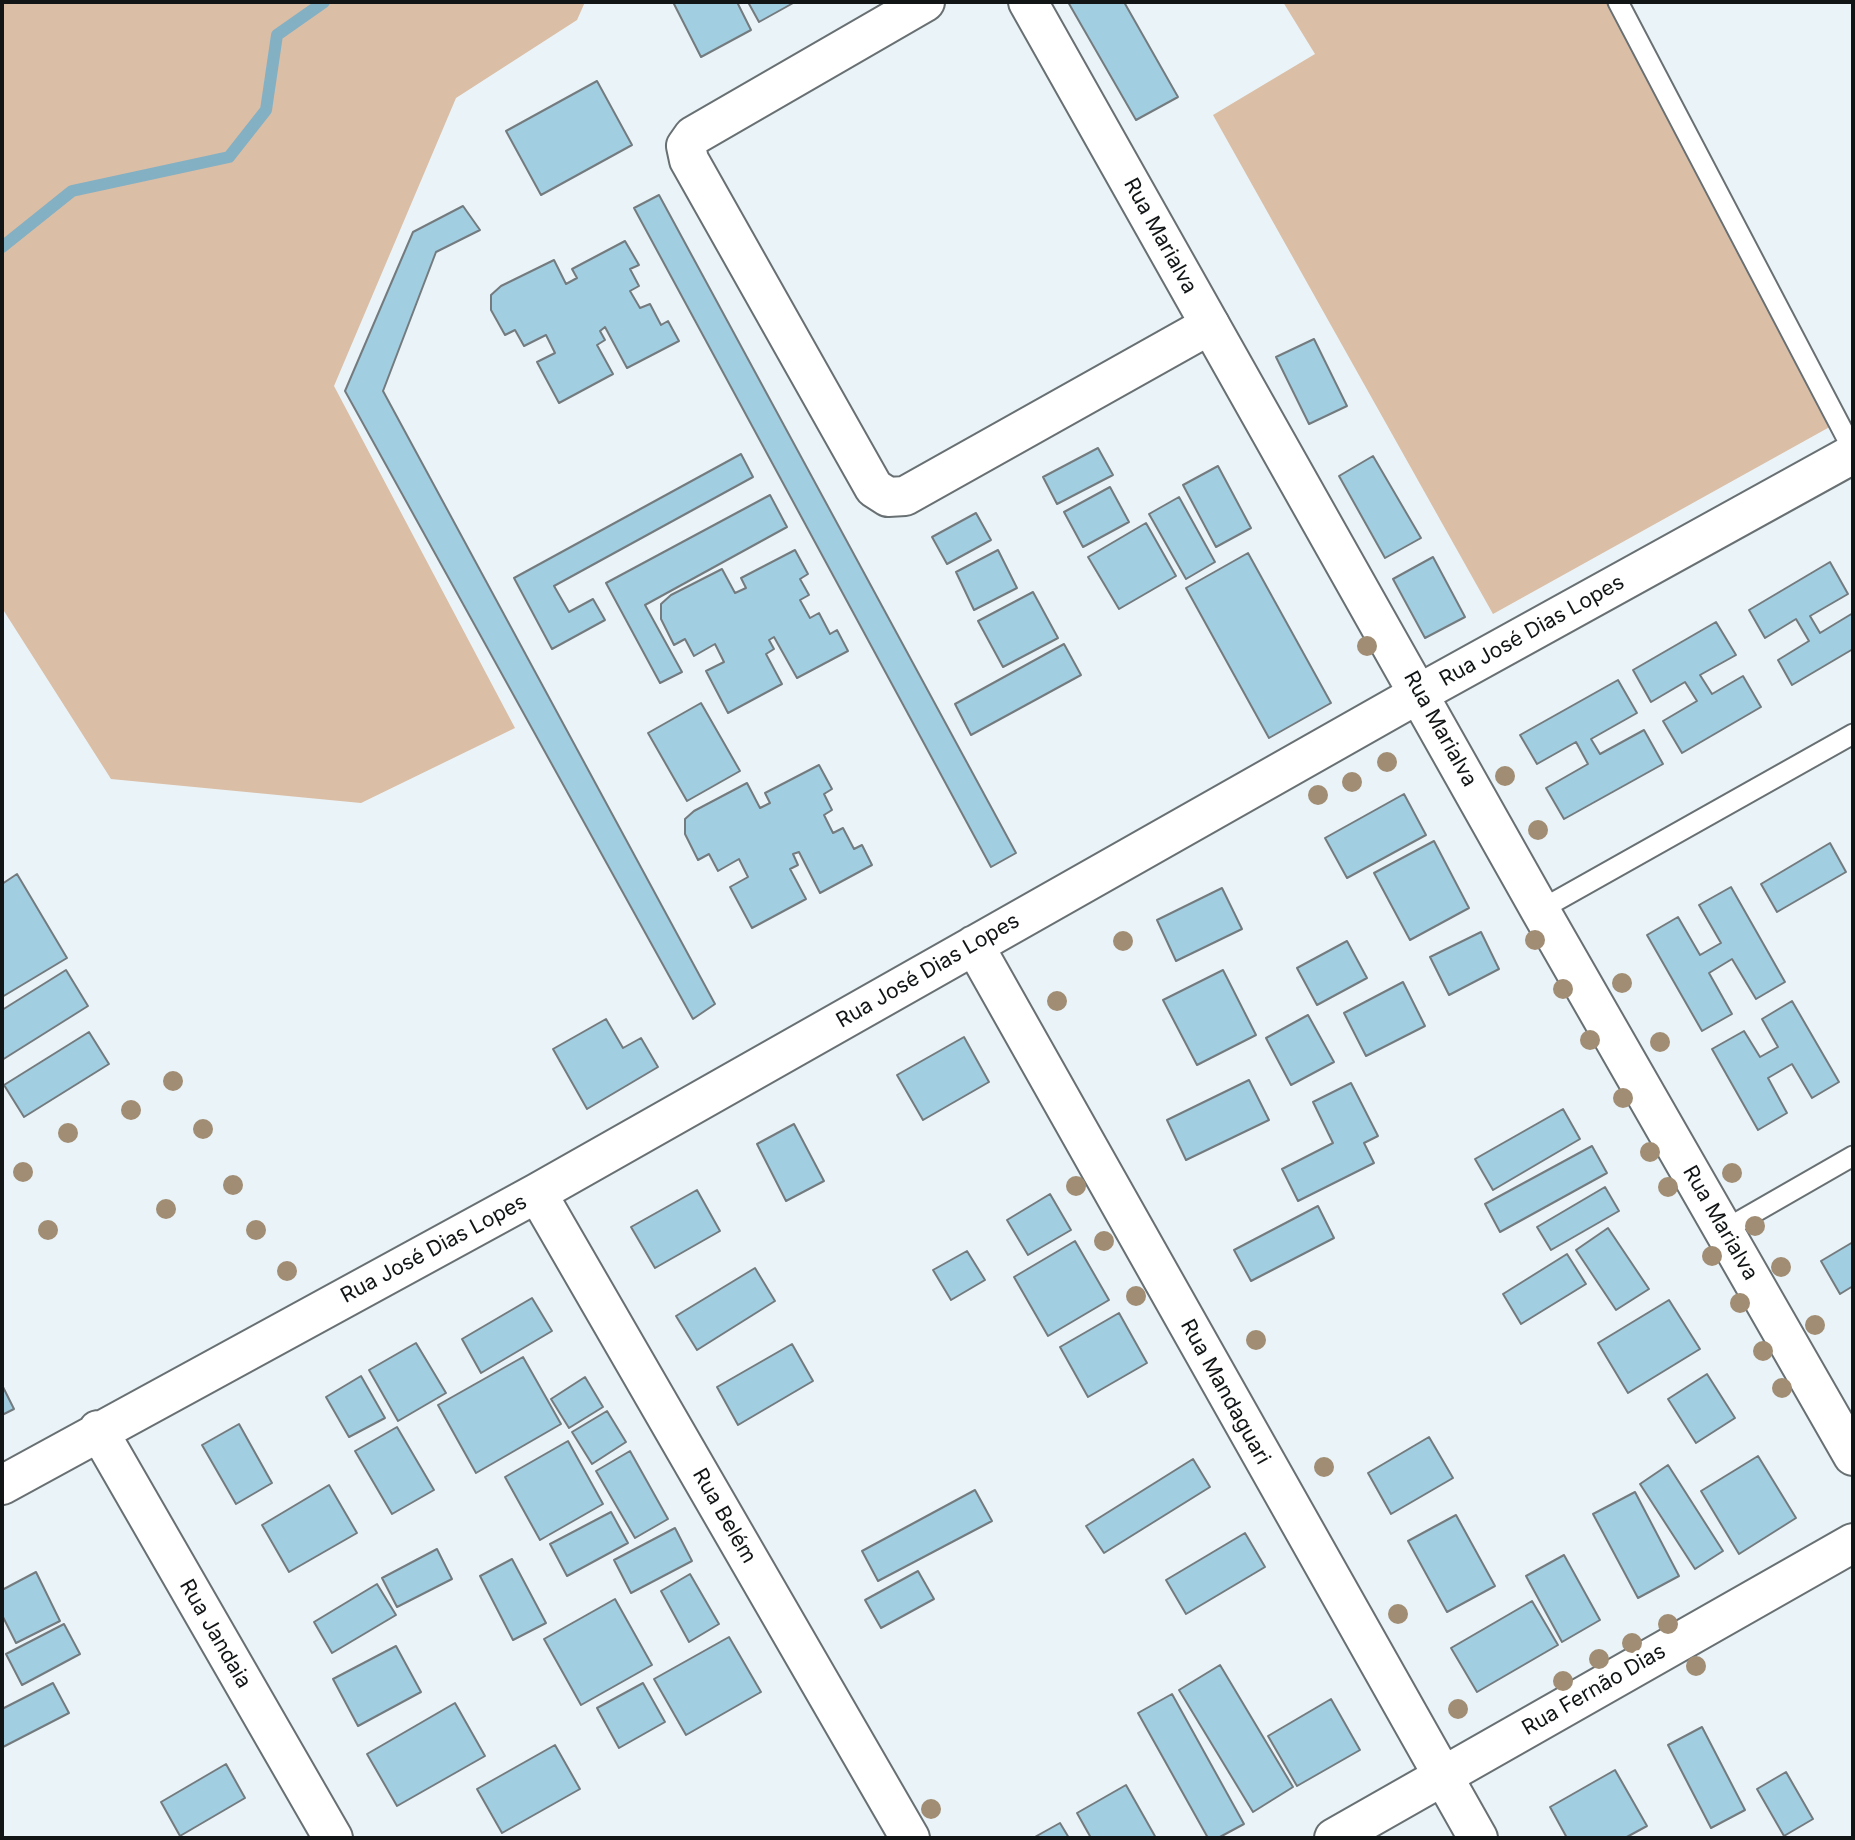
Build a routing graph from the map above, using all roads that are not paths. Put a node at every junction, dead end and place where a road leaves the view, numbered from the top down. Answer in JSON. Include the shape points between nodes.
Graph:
{"nodes":[{"id":1,"x":925,"y":2,"type":"edge"},
{"id":2,"x":1028,"y":2,"type":"edge"},
{"id":3,"x":1618,"y":2,"type":"edge"},
{"id":4,"x":1210,"y":325,"type":"junction"},
{"id":5,"x":1853,"y":452,"type":"edge"},
{"id":6,"x":1420,"y":693,"type":"junction"},
{"id":7,"x":1853,"y":734,"type":"edge"},
{"id":8,"x":1540,"y":909,"type":"junction"},
{"id":9,"x":974,"y":945,"type":"junction"},
{"id":10,"x":1853,"y":1156,"type":"edge"},
{"id":11,"x":537,"y":1193,"type":"junction"},
{"id":12,"x":1724,"y":1230,"type":"junction"},
{"id":13,"x":98,"y":1430,"type":"junction"},
{"id":14,"x":1853,"y":1456,"type":"edge"},
{"id":15,"x":2,"y":1485,"type":"edge"},
{"id":16,"x":1853,"y":1543,"type":"edge"},
{"id":17,"x":1442,"y":1777,"type":"junction"},
{"id":18,"x":333,"y":1838,"type":"edge"},
{"id":19,"x":910,"y":1838,"type":"edge"},
{"id":20,"x":1334,"y":1838,"type":"edge"},
{"id":21,"x":1478,"y":1838,"type":"edge"}],
"edges":[{"from":1,"to":4,"type":"street","via":[[694,136],[686,146],[874,488],[888,497],[905,496]]},
{"from":2,"to":4,"type":"street","name":"Rua Marialva"},
{"from":3,"to":5,"type":"lane"},
{"from":4,"to":6,"type":"street","name":"Rua Marialva"},
{"from":5,"to":6,"type":"street","name":"Rua José Dias Lopes"},
{"from":6,"to":8,"type":"street","name":"Rua Marialva"},
{"from":6,"to":9,"type":"street","name":"Rua José Dias Lopes"},
{"from":7,"to":8,"type":"lane"},
{"from":8,"to":12,"type":"street","name":"Rua Marialva"},
{"from":9,"to":11,"type":"street","name":"Rua José Dias Lopes"},
{"from":9,"to":17,"type":"street","name":"Rua Mandaguari"},
{"from":10,"to":12,"type":"lane"},
{"from":11,"to":13,"type":"street","name":"Rua José Dias Lopes"},
{"from":11,"to":19,"type":"street","name":"Rua Belém"},
{"from":12,"to":14,"type":"street","name":"Rua Marialva"},
{"from":13,"to":15,"type":"street","name":"Rua José Dias Lopes"},
{"from":13,"to":18,"type":"street","name":"Rua Jandaia"},
{"from":16,"to":17,"type":"street","name":"Rua Fernão Dias"},
{"from":17,"to":20,"type":"street","name":"Rua Fernão Dias"},
{"from":17,"to":21,"type":"street","name":"Rua Mandaguari"}]}
